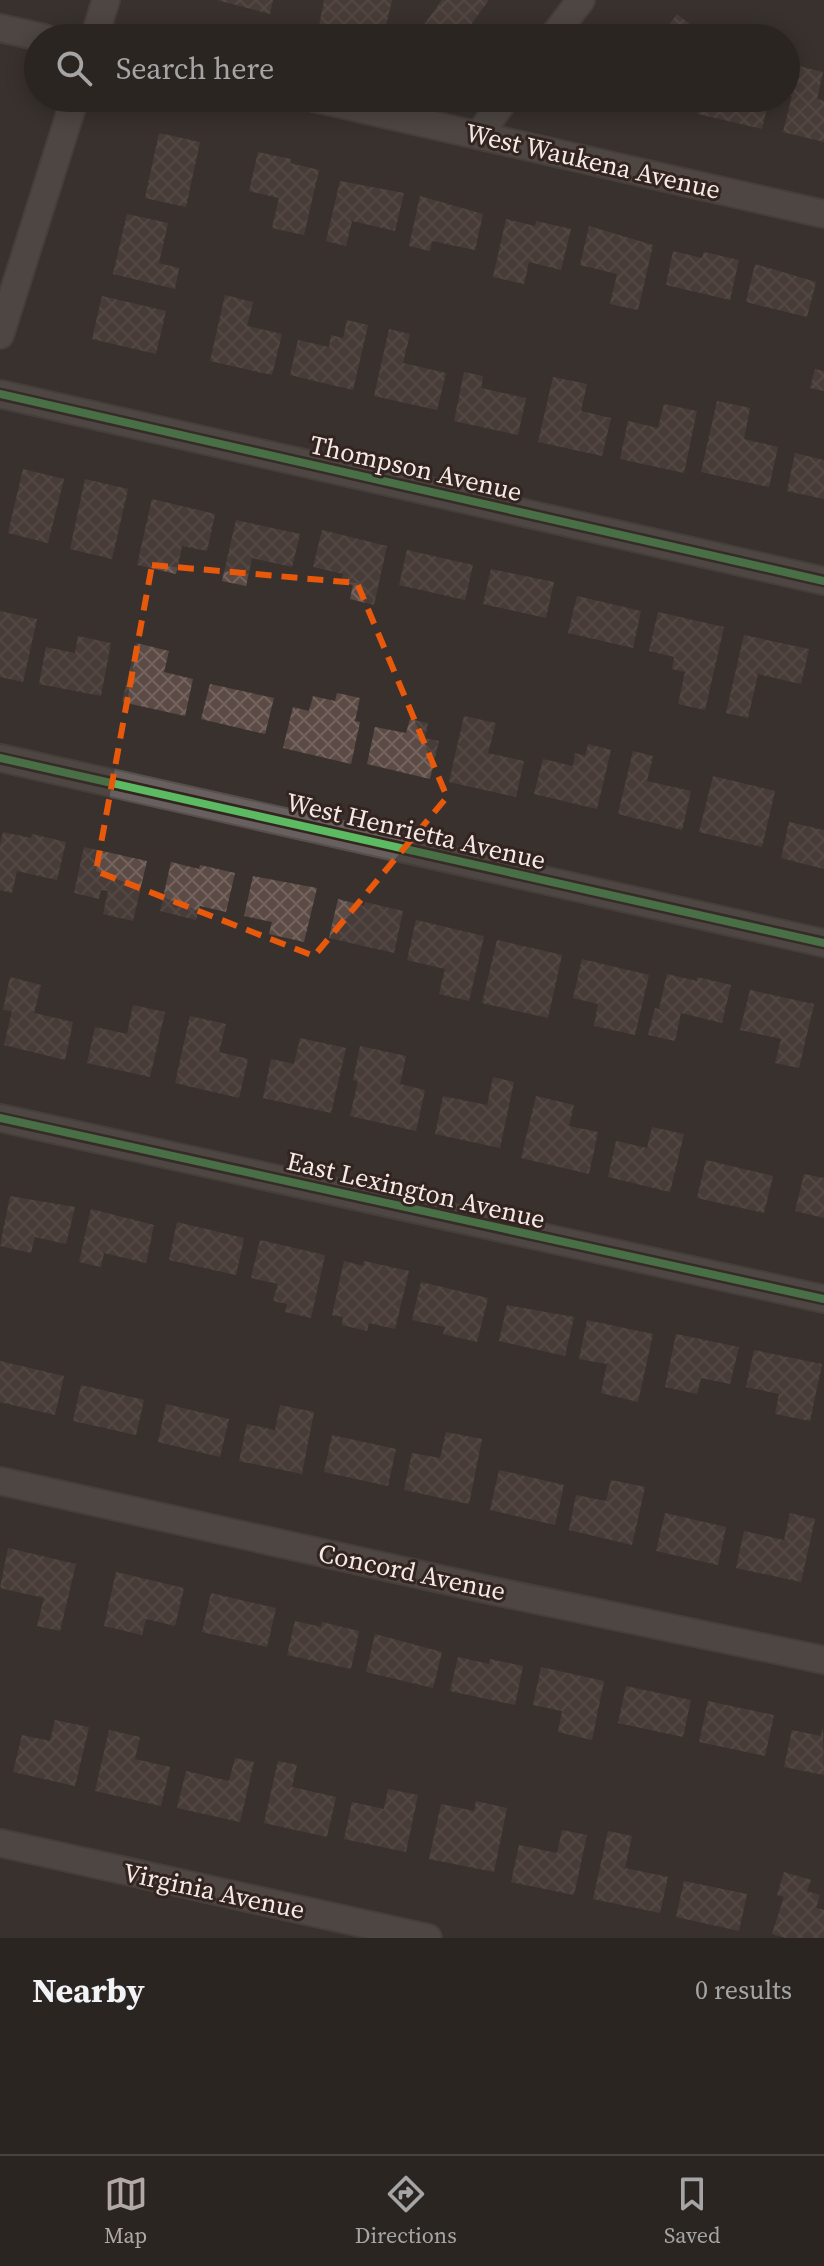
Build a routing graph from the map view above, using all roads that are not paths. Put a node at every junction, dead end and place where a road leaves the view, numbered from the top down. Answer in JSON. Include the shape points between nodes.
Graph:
{"nodes":[{"id":1,"x":106,"y":0,"type":"edge"},
{"id":2,"x":581,"y":0,"type":"edge"},
{"id":3,"x":98,"y":24,"type":"edge"},
{"id":4,"x":563,"y":24,"type":"edge"},
{"id":5,"x":0,"y":28,"type":"edge"},
{"id":6,"x":24,"y":33,"type":"edge"},
{"id":7,"x":71,"y":112,"type":"edge"},
{"id":8,"x":378,"y":112,"type":"edge"},
{"id":9,"x":496,"y":112,"type":"edge"},
{"id":10,"x":479,"y":134,"type":"junction"},
{"id":11,"x":824,"y":214,"type":"edge"},
{"id":12,"x":0,"y":335,"type":"edge"},
{"id":13,"x":0,"y":394,"type":"edge"},
{"id":14,"x":824,"y":581,"type":"edge"},
{"id":15,"x":0,"y":758,"type":"edge"},
{"id":16,"x":824,"y":943,"type":"edge"},
{"id":17,"x":0,"y":1118,"type":"edge"},
{"id":18,"x":824,"y":1299,"type":"edge"},
{"id":19,"x":0,"y":1481,"type":"edge"},
{"id":20,"x":824,"y":1660,"type":"edge"},
{"id":21,"x":0,"y":1843,"type":"edge"},
{"id":22,"x":428,"y":1938,"type":"edge"}],
"edges":[{"from":1,"to":3,"type":"street"},
{"from":2,"to":4,"type":"street"},
{"from":5,"to":6,"type":"street"},
{"from":7,"to":12,"type":"street"},
{"from":8,"to":10,"type":"street","name":"West Waukena Avenue"},
{"from":9,"to":10,"type":"street"},
{"from":10,"to":11,"type":"street","name":"West Waukena Avenue"},
{"from":13,"to":14,"type":"street","name":"Thompson Avenue"},
{"from":15,"to":16,"type":"street","name":"West Henrietta Avenue"},
{"from":17,"to":18,"type":"street","name":"East Lexington Avenue"},
{"from":19,"to":20,"type":"street","name":"Concord Avenue"},
{"from":21,"to":22,"type":"street","name":"Virginia Avenue"}]}
